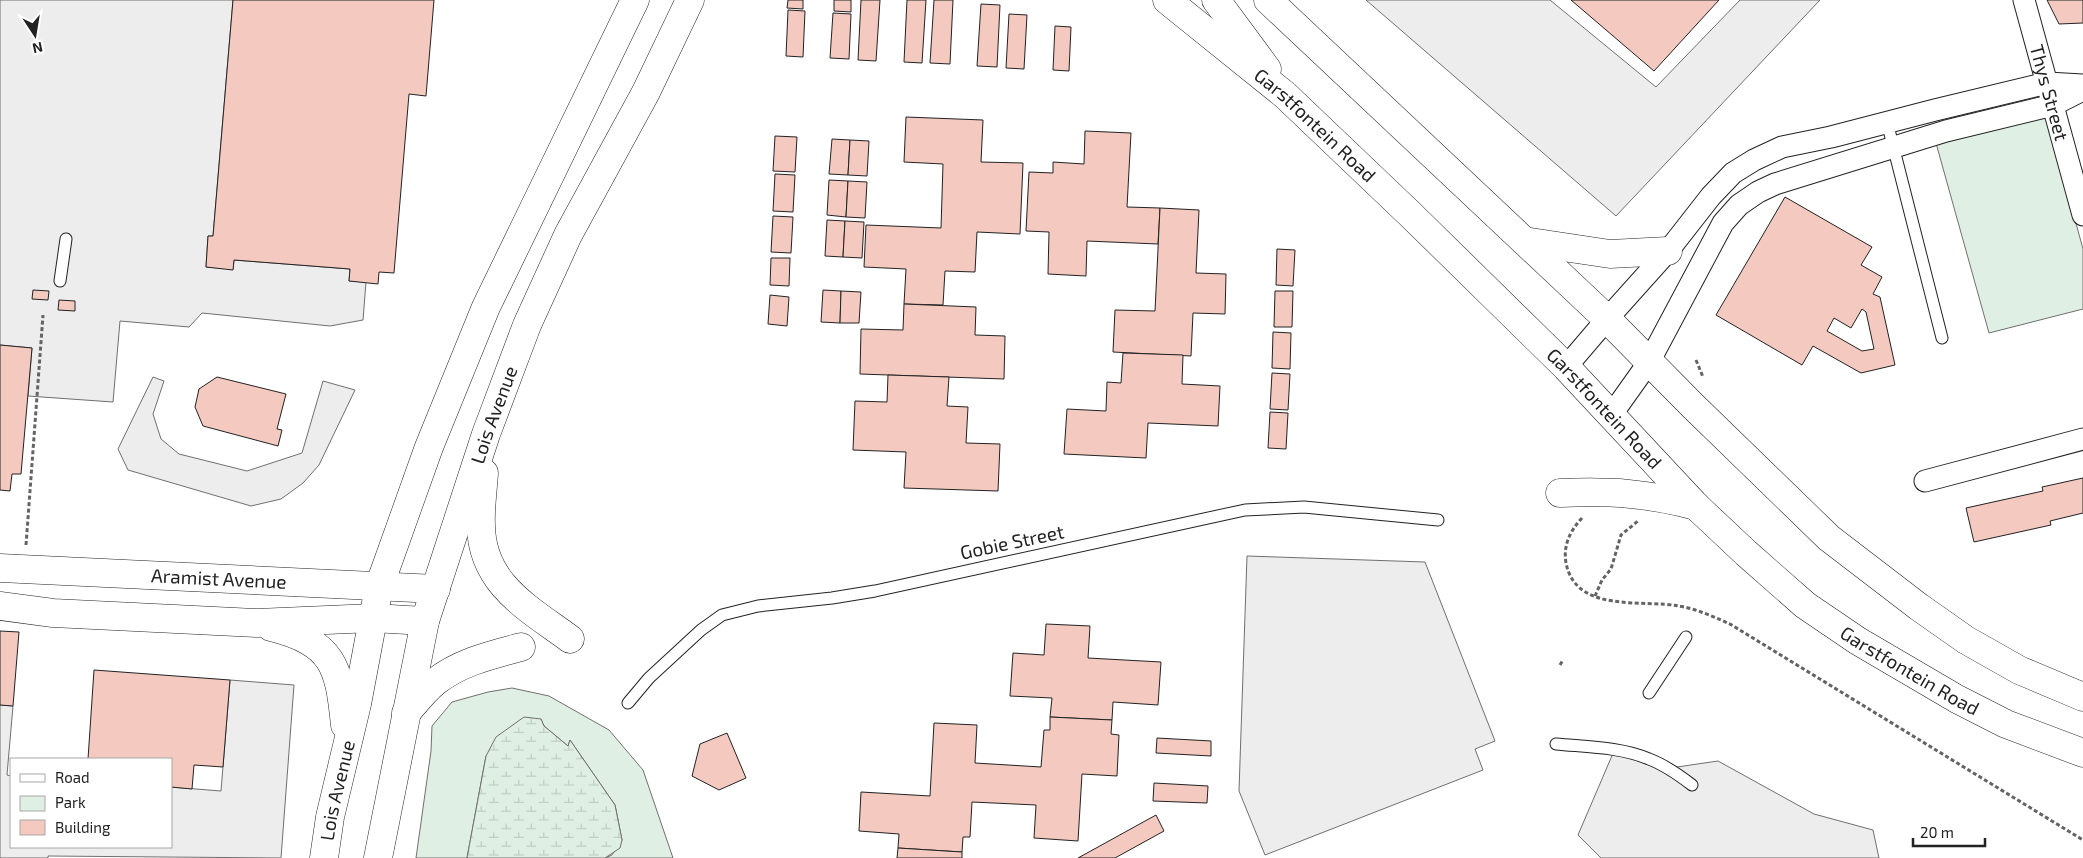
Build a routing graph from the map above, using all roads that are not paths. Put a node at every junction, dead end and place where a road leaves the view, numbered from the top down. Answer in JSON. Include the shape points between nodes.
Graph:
{"nodes":[{"id":1,"x":636,"y":0,"type":"edge"},
{"id":2,"x":690,"y":0,"type":"edge"},
{"id":3,"x":1167,"y":0,"type":"edge"},
{"id":4,"x":1216,"y":0,"type":"edge"},
{"id":5,"x":1268,"y":0,"type":"edge"},
{"id":6,"x":2024,"y":0,"type":"edge"},
{"id":7,"x":2047,"y":83,"type":"junction"},
{"id":8,"x":2083,"y":85,"type":"edge"},
{"id":9,"x":2083,"y":90,"type":"edge"},
{"id":10,"x":1285,"y":95,"type":"junction"},
{"id":11,"x":2053,"y":105,"type":"junction"},
{"id":12,"x":1887,"y":122,"type":"junction"},
{"id":13,"x":1892,"y":147,"type":"junction"},
{"id":14,"x":2083,"y":216,"type":"edge"},
{"id":15,"x":66,"y":239,"type":"dead end"},
{"id":16,"x":1524,"y":241,"type":"junction"},
{"id":17,"x":1668,"y":251,"type":"junction"},
{"id":18,"x":60,"y":282,"type":"dead end"},
{"id":19,"x":1607,"y":319,"type":"junction"},
{"id":20,"x":1942,"y":338,"type":"dead end"},
{"id":21,"x":1649,"y":362,"type":"junction"},
{"id":22,"x":1566,"y":367,"type":"junction"},
{"id":23,"x":1612,"y":414,"type":"junction"},
{"id":24,"x":486,"y":434,"type":"junction"},
{"id":25,"x":2083,"y":439,"type":"edge"},
{"id":26,"x":1925,"y":482,"type":"dead end"},
{"id":27,"x":1560,"y":493,"type":"dead end"},
{"id":28,"x":1696,"y":506,"type":"junction"},
{"id":29,"x":1438,"y":520,"type":"dead end"},
{"id":30,"x":12,"y":569,"type":"edge"},
{"id":31,"x":379,"y":587,"type":"junction"},
{"id":32,"x":436,"y":589,"type":"junction"},
{"id":33,"x":0,"y":606,"type":"edge"},
{"id":34,"x":373,"y":618,"type":"junction"},
{"id":35,"x":425,"y":621,"type":"junction"},
{"id":36,"x":257,"y":624,"type":"junction"},
{"id":37,"x":1686,"y":637,"type":"dead end"},
{"id":38,"x":570,"y":639,"type":"dead end"},
{"id":39,"x":521,"y":647,"type":"dead end"},
{"id":40,"x":1649,"y":693,"type":"dead end"},
{"id":41,"x":2083,"y":697,"type":"edge"},
{"id":42,"x":628,"y":703,"type":"dead end"},
{"id":43,"x":406,"y":713,"type":"junction"},
{"id":44,"x":1556,"y":744,"type":"dead end"},
{"id":45,"x":347,"y":746,"type":"junction"},
{"id":46,"x":2083,"y":753,"type":"edge"},
{"id":47,"x":1692,"y":785,"type":"dead end"},
{"id":48,"x":324,"y":858,"type":"edge"},
{"id":49,"x":378,"y":858,"type":"edge"}],
"edges":[{"from":1,"to":31,"type":"street","name":"Lois Avenue","via":[[486,307],[428,447]]},
{"from":2,"to":24,"type":"street","name":"Lois Avenue","via":[[646,92],[568,235],[527,325]]},
{"from":3,"to":10,"type":"street","name":"Garstfontein Road"},
{"from":4,"to":10,"type":"street"},
{"from":5,"to":16,"type":"street"},
{"from":6,"to":7,"type":"street","name":"Thys Street"},
{"from":7,"to":8,"type":"street"},
{"from":7,"to":11,"type":"street","name":"Thys Street"},
{"from":7,"to":12,"type":"street"},
{"from":9,"to":11,"type":"street"},
{"from":10,"to":22,"type":"street","name":"Garstfontein Road"},
{"from":11,"to":13,"type":"street"},
{"from":11,"to":14,"type":"street","name":"Thys Street"},
{"from":12,"to":13,"type":"lane"},
{"from":12,"to":17,"type":"street","via":[[1782,147],[1740,168],[1711,196]]},
{"from":13,"to":20,"type":"lane"},
{"from":13,"to":21,"type":"street","via":[[1775,184],[1738,205],[1723,223]]},
{"from":15,"to":18,"type":"lane"},
{"from":16,"to":17,"type":"street","via":[[1610,254]]},
{"from":16,"to":19,"type":"street"},
{"from":17,"to":19,"type":"street"},
{"from":19,"to":21,"type":"street"},
{"from":19,"to":22,"type":"street"},
{"from":21,"to":23,"type":"street"},
{"from":21,"to":41,"type":"street","via":[[1829,538],[1966,640],[2019,670]]},
{"from":22,"to":23,"type":"street","name":"Garstfontein Road"},
{"from":23,"to":28,"type":"street","name":"Garstfontein Road"},
{"from":24,"to":32,"type":"street","name":"Lois Avenue"},
{"from":24,"to":38,"type":"street","via":[[480,526],[488,564],[510,594]]},
{"from":25,"to":26,"type":"street"},
{"from":27,"to":28,"type":"street","via":[[1615,492],[1668,498]]},
{"from":28,"to":46,"type":"street","name":"Garstfontein Road","via":[[1805,605],[1858,641],[1998,720]]},
{"from":29,"to":42,"type":"lane","name":"Gobie Street","via":[[1304,507],[1245,510],[876,591],[743,608],[722,615],[701,630],[649,678]]},
{"from":30,"to":31,"type":"street","name":"Aramist Avenue"},
{"from":31,"to":32,"type":"street","name":"Aramist Avenue"},
{"from":31,"to":34,"type":"street","name":"Lois Avenue"},
{"from":32,"to":35,"type":"street","name":"Lois Avenue"},
{"from":33,"to":36,"type":"street","via":[[53,613]]},
{"from":34,"to":35,"type":"street"},
{"from":34,"to":36,"type":"street"},
{"from":34,"to":45,"type":"street","name":"Lois Avenue"},
{"from":35,"to":43,"type":"street","name":"Lois Avenue"},
{"from":36,"to":45,"type":"street","via":[[291,632],[326,653],[342,691]]},
{"from":37,"to":40,"type":"lane"},
{"from":39,"to":43,"type":"street","via":[[477,659],[454,670],[436,682]]},
{"from":43,"to":49,"type":"street","name":"Lois Avenue"},
{"from":44,"to":47,"type":"lane","via":[[1628,752],[1648,758]]},
{"from":45,"to":48,"type":"street","name":"Lois Avenue"}]}
